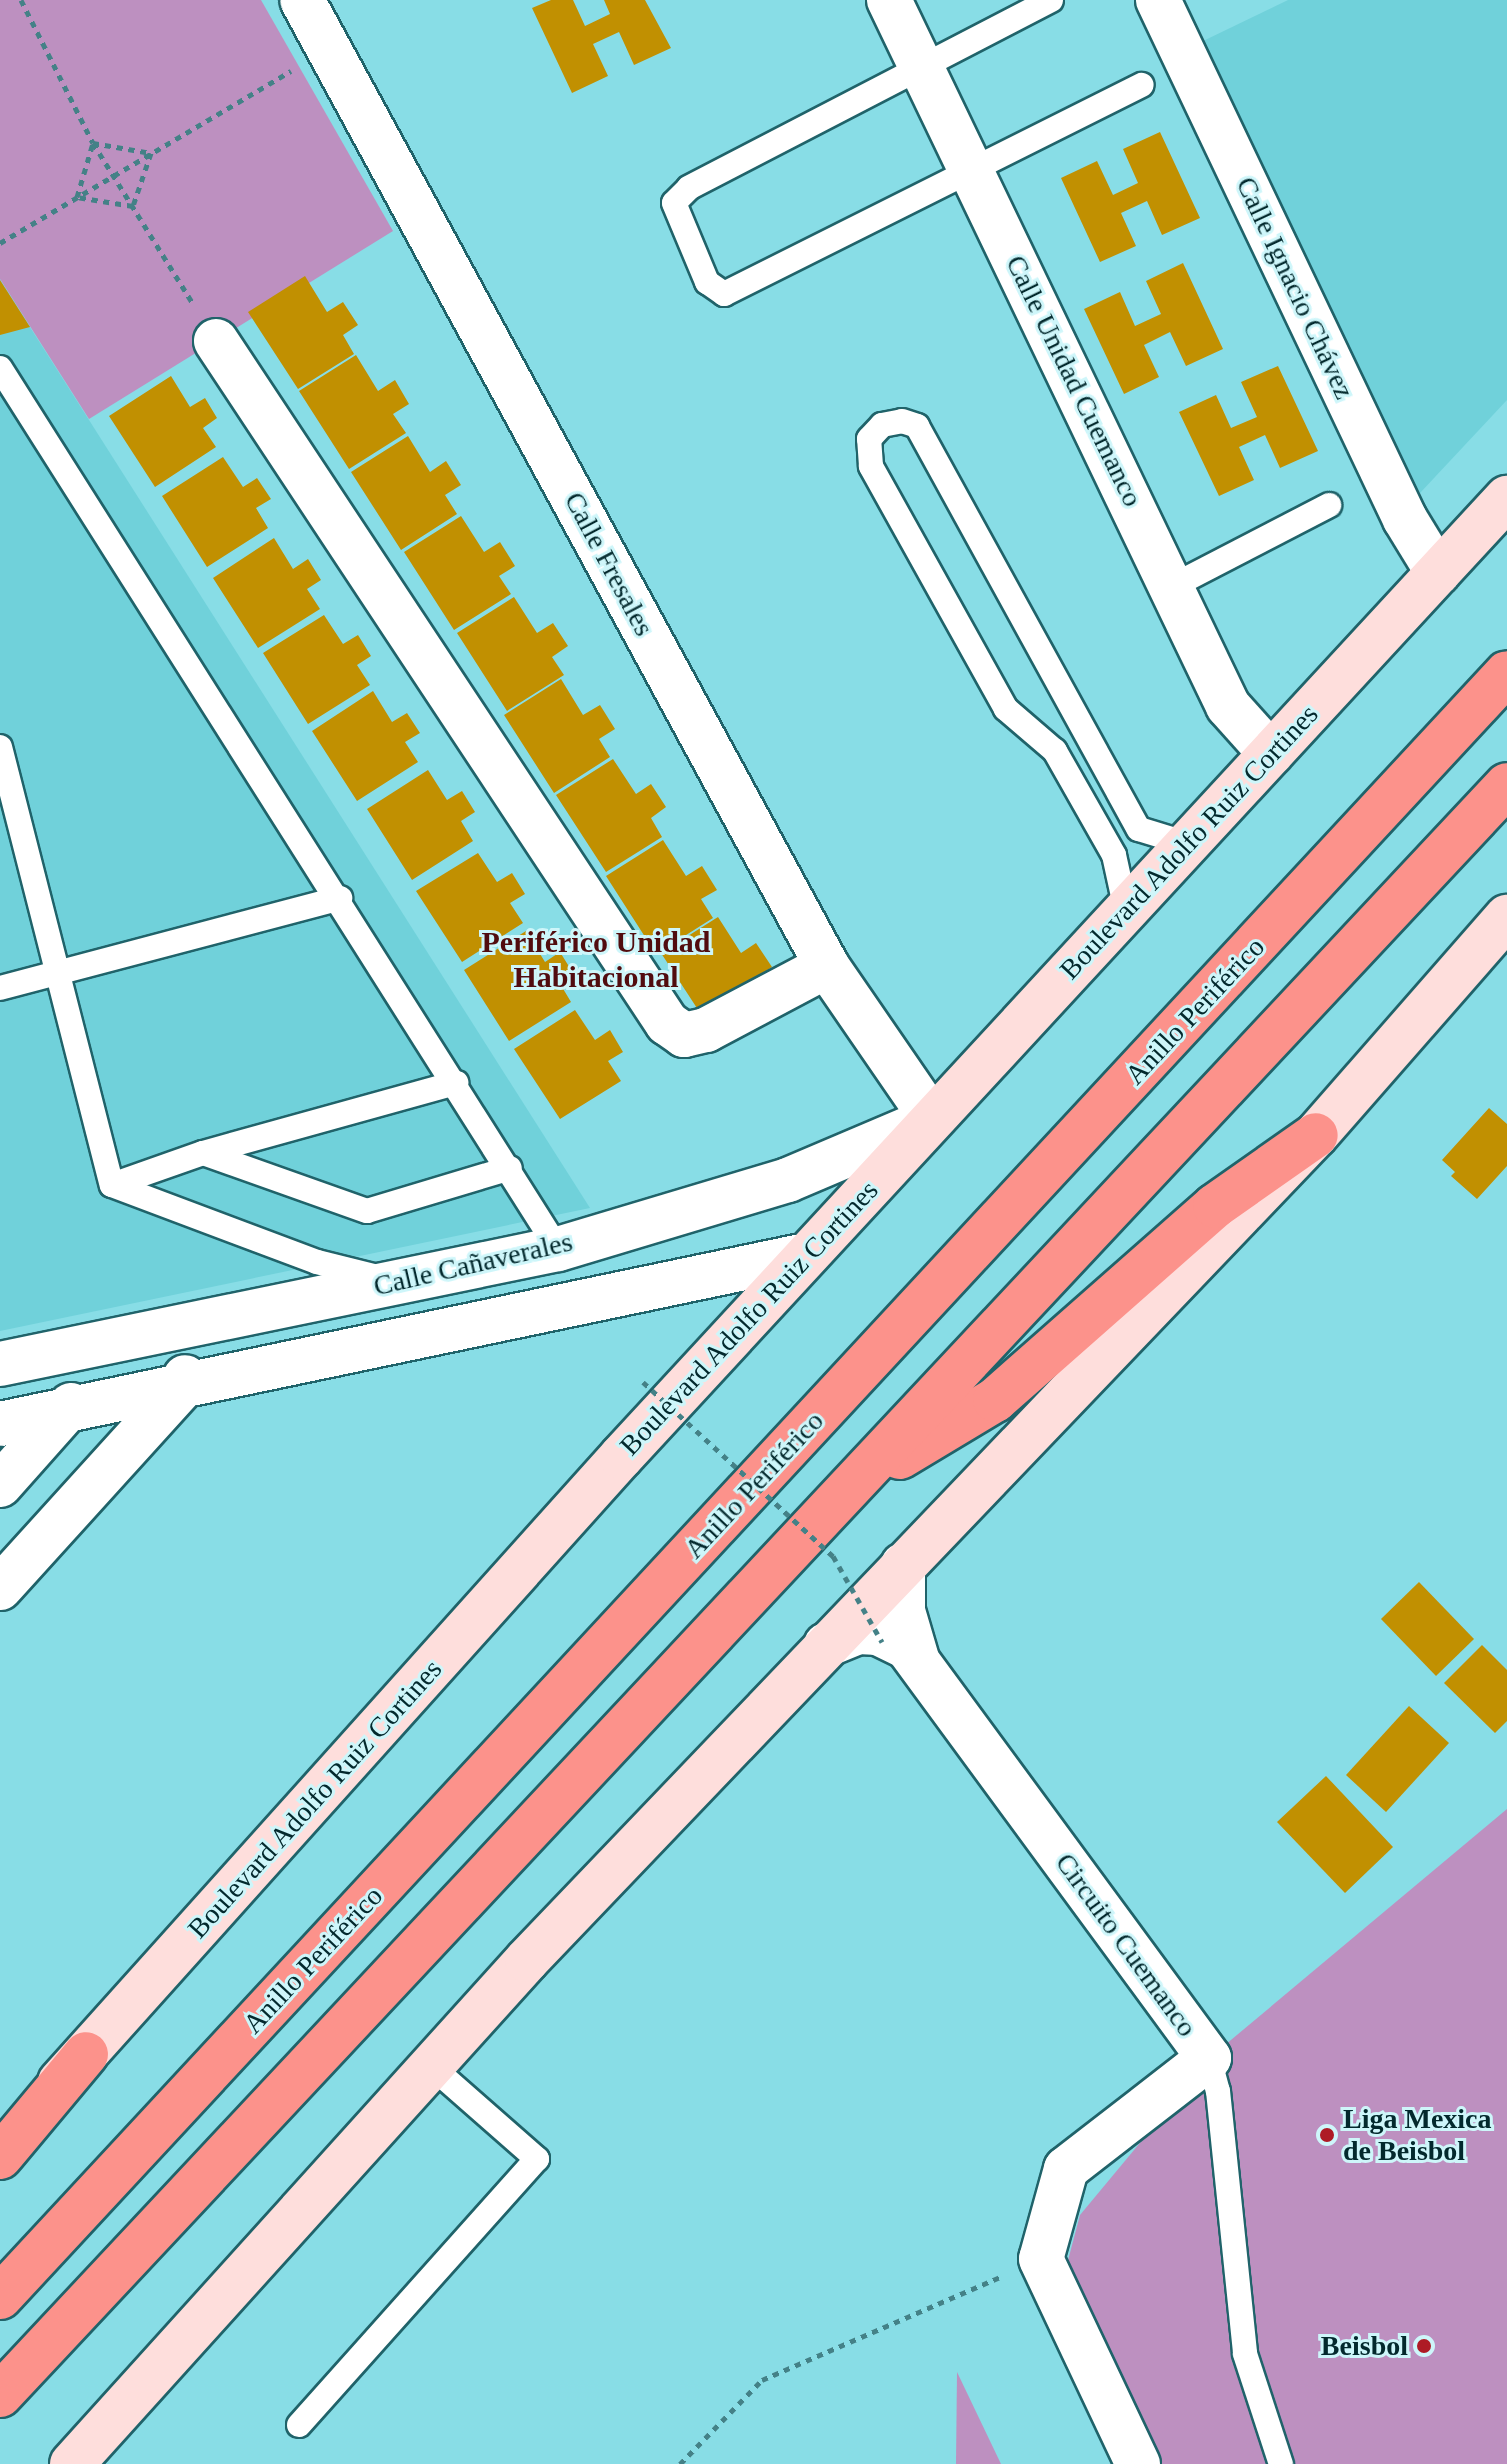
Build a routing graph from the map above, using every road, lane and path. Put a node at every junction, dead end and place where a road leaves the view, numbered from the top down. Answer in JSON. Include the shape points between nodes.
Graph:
{"nodes":[{"id":1,"x":21,"y":0,"type":"edge"},
{"id":2,"x":302,"y":0,"type":"edge"},
{"id":3,"x":889,"y":0,"type":"edge"},
{"id":4,"x":1051,"y":0,"type":"edge"},
{"id":5,"x":1161,"y":1,"type":"edge"},
{"id":6,"x":330,"y":48,"type":"junction"},
{"id":7,"x":923,"y":67,"type":"junction"},
{"id":8,"x":1142,"y":85,"type":"dead end"},
{"id":9,"x":93,"y":143,"type":"junction"},
{"id":10,"x":151,"y":153,"type":"junction"},
{"id":11,"x":974,"y":173,"type":"junction"},
{"id":12,"x":114,"y":176,"type":"junction"},
{"id":13,"x":77,"y":197,"type":"junction"},
{"id":14,"x":133,"y":206,"type":"junction"},
{"id":15,"x":0,"y":243,"type":"edge"},
{"id":16,"x":216,"y":341,"type":"joint"},
{"id":17,"x":0,"y":368,"type":"edge"},
{"id":18,"x":1507,"y":498,"type":"edge"},
{"id":19,"x":1329,"y":505,"type":"dead end"},
{"id":20,"x":1438,"y":573,"type":"junction"},
{"id":21,"x":1173,"y":586,"type":"junction"},
{"id":22,"x":1507,"y":673,"type":"edge"},
{"id":23,"x":0,"y":747,"type":"edge"},
{"id":24,"x":1271,"y":754,"type":"junction"},
{"id":25,"x":1507,"y":785,"type":"edge"},
{"id":26,"x":1188,"y":844,"type":"junction"},
{"id":27,"x":340,"y":898,"type":"junction"},
{"id":28,"x":1126,"y":910,"type":"junction"},
{"id":29,"x":1507,"y":917,"type":"edge"},
{"id":30,"x":827,"y":966,"type":"junction"},
{"id":31,"x":57,"y":973,"type":"junction"},
{"id":32,"x":0,"y":988,"type":"edge"},
{"id":33,"x":456,"y":1083,"type":"junction"},
{"id":34,"x":932,"y":1119,"type":"junction"},
{"id":35,"x":1316,"y":1135,"type":"junction"},
{"id":36,"x":203,"y":1153,"type":"junction"},
{"id":37,"x":510,"y":1168,"type":"junction"},
{"id":38,"x":112,"y":1185,"type":"junction"},
{"id":39,"x":609,"y":1231,"type":"junction"},
{"id":40,"x":558,"y":1249,"type":"junction"},
{"id":41,"x":806,"y":1255,"type":"junction"},
{"id":42,"x":397,"y":1282,"type":"junction"},
{"id":43,"x":622,"y":1292,"type":"junction"},
{"id":44,"x":193,"y":1324,"type":"junction"},
{"id":45,"x":90,"y":1345,"type":"junction"},
{"id":46,"x":0,"y":1364,"type":"edge"},
{"id":47,"x":643,"y":1382,"type":"dead end"},
{"id":48,"x":183,"y":1386,"type":"junction"},
{"id":49,"x":69,"y":1409,"type":"junction"},
{"id":50,"x":0,"y":1424,"type":"edge"},
{"id":51,"x":0,"y":1485,"type":"edge"},
{"id":52,"x":854,"y":1486,"type":"junction"},
{"id":53,"x":903,"y":1565,"type":"junction"},
{"id":54,"x":0,"y":1588,"type":"edge"},
{"id":55,"x":826,"y":1645,"type":"junction"},
{"id":56,"x":900,"y":1650,"type":"junction"},
{"id":57,"x":86,"y":2054,"type":"junction"},
{"id":58,"x":1209,"y":2058,"type":"junction"},
{"id":59,"x":431,"y":2066,"type":"junction"},
{"id":60,"x":0,"y":2145,"type":"edge"},
{"id":61,"x":0,"y":2157,"type":"edge"},
{"id":62,"x":1041,"y":2259,"type":"junction"},
{"id":63,"x":0,"y":2297,"type":"edge"},
{"id":64,"x":1,"y":2399,"type":"edge"},
{"id":65,"x":299,"y":2425,"type":"dead end"},
{"id":66,"x":72,"y":2464,"type":"edge"},
{"id":67,"x":680,"y":2464,"type":"edge"},
{"id":68,"x":1138,"y":2464,"type":"edge"},
{"id":69,"x":1281,"y":2464,"type":"edge"}],
"edges":[{"from":1,"to":9,"type":"path"},
{"from":2,"to":6,"type":"street","name":"Calle Fresales"},
{"from":3,"to":7,"type":"street","name":"Calle Unidad Cuemanco"},
{"from":4,"to":7,"type":"lane"},
{"from":5,"to":20,"type":"street","name":"Calle Ignacio Chávez","via":[[1405,519]]},
{"from":6,"to":10,"type":"path"},
{"from":6,"to":30,"type":"street","name":"Calle Fresales"},
{"from":7,"to":11,"type":"street","name":"Calle Unidad Cuemanco"},
{"from":7,"to":11,"type":"lane","via":[[689,188],[674,203],[707,282],[724,294]]},
{"from":8,"to":11,"type":"lane"},
{"from":9,"to":10,"type":"path"},
{"from":9,"to":12,"type":"path"},
{"from":9,"to":13,"type":"path"},
{"from":10,"to":12,"type":"path"},
{"from":10,"to":14,"type":"path"},
{"from":11,"to":21,"type":"street","name":"Calle Unidad Cuemanco"},
{"from":12,"to":13,"type":"path"},
{"from":12,"to":14,"type":"path"},
{"from":13,"to":14,"type":"path"},
{"from":13,"to":15,"type":"path"},
{"from":14,"to":16,"type":"path"},
{"from":16,"to":30,"type":"street","via":[[667,1023],[684,1035],[706,1030]]},
{"from":17,"to":27,"type":"lane"},
{"from":18,"to":20,"type":"main road","name":"Boulevard Adolfo Ruiz Cortines"},
{"from":19,"to":21,"type":"lane"},
{"from":20,"to":24,"type":"main road","name":"Boulevard Adolfo Ruiz Cortines"},
{"from":21,"to":24,"type":"street","name":"Calle Unidad Cuemanco","via":[[1228,706]]},
{"from":22,"to":63,"type":"highway","name":"Anillo Periférico"},
{"from":23,"to":31,"type":"lane"},
{"from":24,"to":26,"type":"main road","name":"Boulevard Adolfo Ruiz Cortines"},
{"from":25,"to":52,"type":"highway","via":[[1091,1225]]},
{"from":26,"to":28,"type":"main road","name":"Boulevard Adolfo Ruiz Cortines"},
{"from":26,"to":28,"type":"lane","via":[[1139,829],[917,426],[902,421],[882,425],[869,439],[871,466],[1006,709],[1055,751],[1114,855]]},
{"from":27,"to":31,"type":"lane"},
{"from":27,"to":33,"type":"lane"},
{"from":28,"to":34,"type":"main road","name":"Boulevard Adolfo Ruiz Cortines"},
{"from":29,"to":35,"type":"main road"},
{"from":30,"to":34,"type":"street","name":"Calle Fresales"},
{"from":31,"to":32,"type":"lane"},
{"from":31,"to":38,"type":"lane"},
{"from":33,"to":36,"type":"lane"},
{"from":33,"to":37,"type":"lane"},
{"from":34,"to":39,"type":"street","name":"Calle Cañaverales","via":[[788,1180]]},
{"from":34,"to":41,"type":"main road","name":"Boulevard Adolfo Ruiz Cortines"},
{"from":35,"to":52,"type":"highway","via":[[1215,1206],[995,1400]]},
{"from":35,"to":53,"type":"main road"},
{"from":36,"to":37,"type":"lane","via":[[367,1211]]},
{"from":36,"to":38,"type":"lane"},
{"from":37,"to":40,"type":"lane"},
{"from":38,"to":42,"type":"lane","via":[[317,1262]]},
{"from":39,"to":40,"type":"street","name":"Calle Cañaverales"},
{"from":39,"to":43,"type":"street"},
{"from":40,"to":42,"type":"street","name":"Calle Cañaverales"},
{"from":41,"to":43,"type":"street","name":"Calle Cañaverales"},
{"from":41,"to":57,"type":"main road","name":"Boulevard Adolfo Ruiz Cortines"},
{"from":42,"to":44,"type":"street","name":"Calle Cañaverales"},
{"from":43,"to":48,"type":"street","name":"Calle Cañaverales"},
{"from":44,"to":45,"type":"street","name":"Calle Cañaverales"},
{"from":44,"to":48,"type":"street"},
{"from":45,"to":46,"type":"street","name":"Calle Cañaverales"},
{"from":45,"to":49,"type":"street"},
{"from":47,"to":56,"type":"path","bridge":true,"via":[[833,1556]]},
{"from":48,"to":49,"type":"street","name":"Calle Cañaverales"},
{"from":48,"to":54,"type":"street"},
{"from":49,"to":50,"type":"street","name":"Calle Cañaverales"},
{"from":49,"to":51,"type":"street"},
{"from":52,"to":64,"type":"highway"},
{"from":53,"to":55,"type":"main road"},
{"from":53,"to":56,"type":"street","name":"Circuito Cuemanco"},
{"from":55,"to":56,"type":"street","name":"Circuito Cuemanco","via":[[859,1632],[878,1633],[907,1647]]},
{"from":55,"to":59,"type":"main road"},
{"from":56,"to":58,"type":"street","name":"Circuito Cuemanco"},
{"from":57,"to":60,"type":"main road","name":"Boulevard Adolfo Ruiz Cortines"},
{"from":57,"to":61,"type":"highway"},
{"from":58,"to":62,"type":"street","name":"Circuito Cuemanco","via":[[1066,2169]]},
{"from":58,"to":69,"type":"lane","via":[[1218,2091],[1245,2354]]},
{"from":59,"to":65,"type":"lane","via":[[537,2159]]},
{"from":59,"to":66,"type":"main road"},
{"from":62,"to":67,"type":"path","via":[[762,2380]]},
{"from":62,"to":68,"type":"street"}]}
